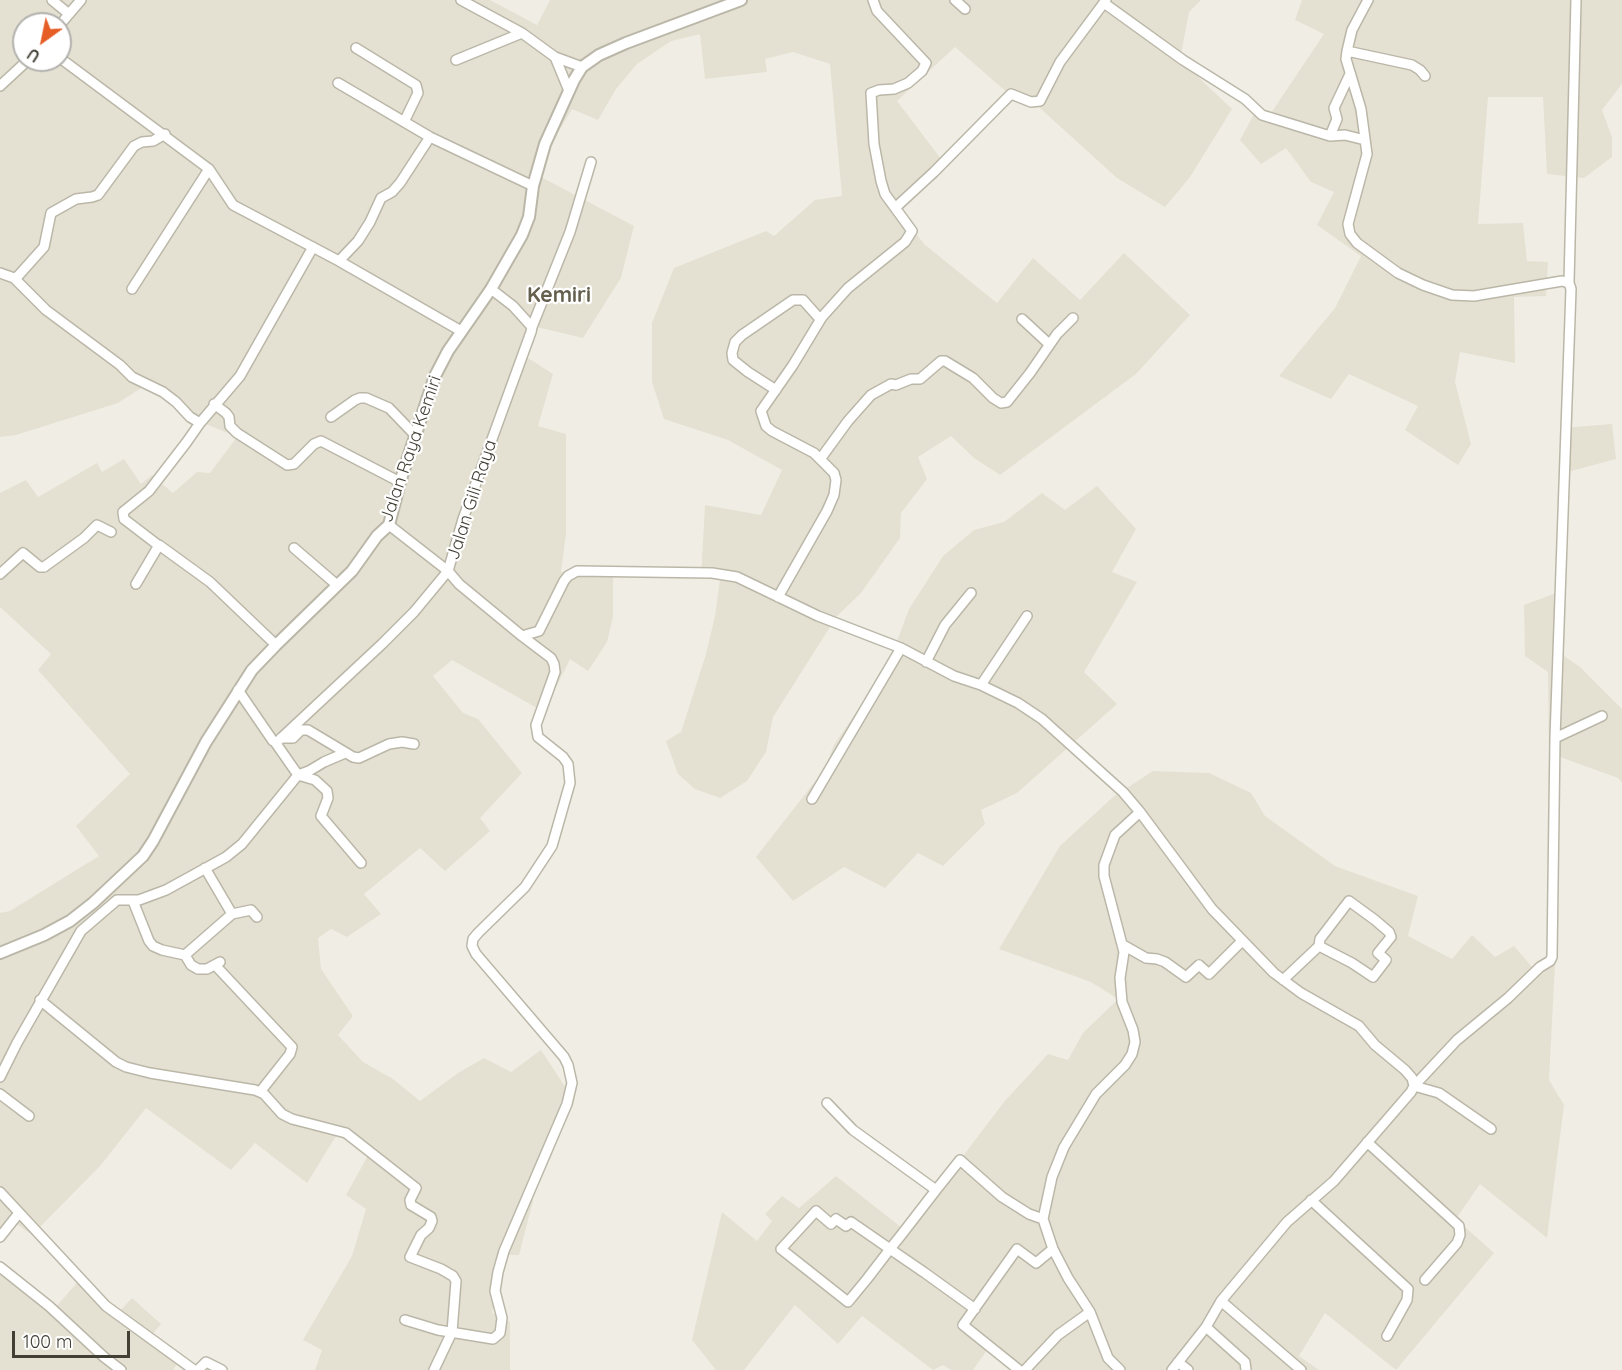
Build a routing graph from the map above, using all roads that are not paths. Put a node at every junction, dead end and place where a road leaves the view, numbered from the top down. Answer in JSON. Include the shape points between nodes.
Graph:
{"nodes":[{"id":1,"x":52,"y":0,"type":"edge"},
{"id":2,"x":81,"y":0,"type":"edge"},
{"id":3,"x":461,"y":0,"type":"edge"},
{"id":4,"x":741,"y":0,"type":"edge"},
{"id":5,"x":873,"y":0,"type":"edge"},
{"id":6,"x":955,"y":0,"type":"edge"},
{"id":7,"x":1368,"y":0,"type":"edge"},
{"id":8,"x":1576,"y":0,"type":"edge"},
{"id":9,"x":1105,"y":2,"type":"edge"},
{"id":10,"x":965,"y":9,"type":"dead end"},
{"id":11,"x":67,"y":12,"type":"edge"},
{"id":12,"x":71,"y":12,"type":"edge"},
{"id":13,"x":522,"y":33,"type":"junction"},
{"id":14,"x":356,"y":48,"type":"dead end"},
{"id":15,"x":1347,"y":51,"type":"junction"},
{"id":16,"x":555,"y":57,"type":"junction"},
{"id":17,"x":456,"y":60,"type":"dead end"},
{"id":18,"x":72,"y":67,"type":"edge"},
{"id":19,"x":582,"y":67,"type":"junction"},
{"id":20,"x":15,"y":72,"type":"edge"},
{"id":21,"x":1350,"y":74,"type":"junction"},
{"id":22,"x":1425,"y":76,"type":"dead end"},
{"id":23,"x":338,"y":83,"type":"dead end"},
{"id":24,"x":0,"y":86,"type":"edge"},
{"id":25,"x":569,"y":91,"type":"junction"},
{"id":26,"x":404,"y":122,"type":"junction"},
{"id":27,"x":165,"y":134,"type":"junction"},
{"id":28,"x":1330,"y":136,"type":"junction"},
{"id":29,"x":430,"y":137,"type":"junction"},
{"id":30,"x":1365,"y":140,"type":"junction"},
{"id":31,"x":591,"y":162,"type":"dead end"},
{"id":32,"x":209,"y":169,"type":"junction"},
{"id":33,"x":532,"y":186,"type":"junction"},
{"id":34,"x":895,"y":208,"type":"junction"},
{"id":35,"x":313,"y":247,"type":"junction"},
{"id":36,"x":339,"y":261,"type":"junction"},
{"id":37,"x":0,"y":273,"type":"edge"},
{"id":38,"x":14,"y":278,"type":"junction"},
{"id":39,"x":1569,"y":283,"type":"junction"},
{"id":40,"x":132,"y":289,"type":"dead end"},
{"id":41,"x":491,"y":289,"type":"junction"},
{"id":42,"x":1073,"y":318,"type":"dead end"},
{"id":43,"x":820,"y":319,"type":"junction"},
{"id":44,"x":1022,"y":319,"type":"dead end"},
{"id":45,"x":532,"y":327,"type":"junction"},
{"id":46,"x":461,"y":331,"type":"junction"},
{"id":47,"x":1049,"y":344,"type":"junction"},
{"id":48,"x":776,"y":390,"type":"junction"},
{"id":49,"x":214,"y":404,"type":"junction"},
{"id":50,"x":331,"y":417,"type":"dead end"},
{"id":51,"x":200,"y":423,"type":"junction"},
{"id":52,"x":415,"y":435,"type":"junction"},
{"id":53,"x":821,"y":458,"type":"junction"},
{"id":54,"x":400,"y":482,"type":"junction"},
{"id":55,"x":389,"y":525,"type":"junction"},
{"id":56,"x":111,"y":532,"type":"dead end"},
{"id":57,"x":158,"y":545,"type":"junction"},
{"id":58,"x":294,"y":548,"type":"dead end"},
{"id":59,"x":448,"y":571,"type":"junction"},
{"id":60,"x":0,"y":574,"type":"edge"},
{"id":61,"x":136,"y":584,"type":"dead end"},
{"id":62,"x":337,"y":585,"type":"junction"},
{"id":63,"x":971,"y":593,"type":"dead end"},
{"id":64,"x":778,"y":597,"type":"junction"},
{"id":65,"x":1027,"y":616,"type":"dead end"},
{"id":66,"x":522,"y":636,"type":"junction"},
{"id":67,"x":276,"y":645,"type":"junction"},
{"id":68,"x":901,"y":648,"type":"junction"},
{"id":69,"x":926,"y":662,"type":"junction"},
{"id":70,"x":981,"y":685,"type":"junction"},
{"id":71,"x":238,"y":690,"type":"junction"},
{"id":72,"x":1602,"y":716,"type":"dead end"},
{"id":73,"x":1555,"y":738,"type":"junction"},
{"id":74,"x":278,"y":740,"type":"junction"},
{"id":75,"x":414,"y":744,"type":"dead end"},
{"id":76,"x":345,"y":753,"type":"junction"},
{"id":77,"x":298,"y":775,"type":"junction"},
{"id":78,"x":812,"y":799,"type":"dead end"},
{"id":79,"x":1140,"y":812,"type":"junction"},
{"id":80,"x":361,"y":862,"type":"dead end"},
{"id":81,"x":205,"y":868,"type":"junction"},
{"id":82,"x":133,"y":901,"type":"junction"},
{"id":83,"x":232,"y":914,"type":"junction"},
{"id":84,"x":257,"y":917,"type":"dead end"},
{"id":85,"x":76,"y":927,"type":"junction"},
{"id":86,"x":1242,"y":941,"type":"junction"},
{"id":87,"x":1123,"y":945,"type":"junction"},
{"id":88,"x":1319,"y":946,"type":"junction"},
{"id":89,"x":0,"y":953,"type":"edge"},
{"id":90,"x":184,"y":955,"type":"junction"},
{"id":91,"x":1283,"y":980,"type":"junction"},
{"id":92,"x":40,"y":1000,"type":"junction"},
{"id":93,"x":0,"y":1077,"type":"edge"},
{"id":94,"x":1414,"y":1086,"type":"junction"},
{"id":95,"x":260,"y":1092,"type":"junction"},
{"id":96,"x":0,"y":1094,"type":"edge"},
{"id":97,"x":827,"y":1103,"type":"dead end"},
{"id":98,"x":29,"y":1116,"type":"dead end"},
{"id":99,"x":1491,"y":1129,"type":"dead end"},
{"id":100,"x":1367,"y":1142,"type":"junction"},
{"id":101,"x":936,"y":1190,"type":"junction"},
{"id":102,"x":0,"y":1192,"type":"edge"},
{"id":103,"x":1311,"y":1200,"type":"junction"},
{"id":104,"x":19,"y":1213,"type":"junction"},
{"id":105,"x":1043,"y":1219,"type":"junction"},
{"id":106,"x":0,"y":1237,"type":"edge"},
{"id":107,"x":890,"y":1249,"type":"junction"},
{"id":108,"x":1053,"y":1249,"type":"junction"},
{"id":109,"x":0,"y":1267,"type":"edge"},
{"id":110,"x":1425,"y":1280,"type":"dead end"},
{"id":111,"x":1221,"y":1301,"type":"junction"},
{"id":112,"x":975,"y":1309,"type":"junction"},
{"id":113,"x":1090,"y":1311,"type":"junction"},
{"id":114,"x":405,"y":1320,"type":"dead end"},
{"id":115,"x":1206,"y":1327,"type":"junction"},
{"id":116,"x":452,"y":1332,"type":"junction"},
{"id":117,"x":1387,"y":1336,"type":"dead end"},
{"id":118,"x":1175,"y":1366,"type":"edge"},
{"id":119,"x":121,"y":1370,"type":"edge"},
{"id":120,"x":196,"y":1370,"type":"edge"},
{"id":121,"x":222,"y":1370,"type":"edge"},
{"id":122,"x":434,"y":1370,"type":"edge"},
{"id":123,"x":1019,"y":1370,"type":"edge"},
{"id":124,"x":1025,"y":1370,"type":"edge"},
{"id":125,"x":1120,"y":1370,"type":"edge"},
{"id":126,"x":1188,"y":1370,"type":"edge"},
{"id":127,"x":1246,"y":1370,"type":"edge"},
{"id":128,"x":1301,"y":1370,"type":"edge"}],
"edges":[{"from":1,"to":11,"type":"street"},
{"from":2,"to":12,"type":"street"},
{"from":3,"to":13,"type":"street"},
{"from":4,"to":19,"type":"street","via":[[626,44]]},
{"from":5,"to":34,"type":"street","via":[[877,11],[926,63],[908,83],[894,90],[871,93],[881,181]]},
{"from":6,"to":10,"type":"street"},
{"from":7,"to":15,"type":"street","via":[[1352,30]]},
{"from":8,"to":39,"type":"street"},
{"from":9,"to":28,"type":"street","via":[[1263,115]]},
{"from":9,"to":34,"type":"street","via":[[1060,62],[1038,103],[1011,94]]},
{"from":13,"to":16,"type":"street"},
{"from":13,"to":17,"type":"street"},
{"from":14,"to":26,"type":"street","via":[[416,85],[418,93]]},
{"from":15,"to":21,"type":"street"},
{"from":15,"to":22,"type":"street","via":[[1412,65]]},
{"from":16,"to":19,"type":"street"},
{"from":16,"to":25,"type":"street"},
{"from":18,"to":27,"type":"street"},
{"from":19,"to":25,"type":"street","name":"Jalan Raya Kemiri"},
{"from":20,"to":24,"type":"street"},
{"from":21,"to":28,"type":"street","via":[[1334,108],[1337,119]]},
{"from":21,"to":30,"type":"street"},
{"from":23,"to":26,"type":"street"},
{"from":25,"to":33,"type":"street","name":"Jalan Raya Kemiri","via":[[545,144]]},
{"from":26,"to":29,"type":"street"},
{"from":27,"to":32,"type":"street"},
{"from":27,"to":38,"type":"street","via":[[134,146],[98,195],[76,199],[51,213],[44,247]]},
{"from":28,"to":30,"type":"street"},
{"from":29,"to":33,"type":"street"},
{"from":29,"to":36,"type":"street","via":[[400,183],[381,198],[358,241]]},
{"from":30,"to":39,"type":"street","via":[[1367,154],[1348,224],[1350,234],[1398,273],[1452,295],[1474,296],[1554,282]]},
{"from":31,"to":45,"type":"street","name":"Jalan Gili Raya","via":[[570,232]]},
{"from":32,"to":35,"type":"street","via":[[233,205]]},
{"from":32,"to":40,"type":"street"},
{"from":33,"to":41,"type":"street","name":"Jalan Raya Kemiri","via":[[526,226]]},
{"from":34,"to":43,"type":"street","via":[[910,226],[910,236],[848,288]]},
{"from":35,"to":36,"type":"street"},
{"from":35,"to":49,"type":"street","via":[[240,376]]},
{"from":36,"to":46,"type":"street"},
{"from":37,"to":38,"type":"street"},
{"from":38,"to":51,"type":"street","via":[[46,310],[132,377],[163,392]]},
{"from":39,"to":73,"type":"street"},
{"from":41,"to":45,"type":"street"},
{"from":41,"to":46,"type":"street","name":"Jalan Raya Kemiri"},
{"from":42,"to":47,"type":"street"},
{"from":43,"to":48,"type":"street"},
{"from":43,"to":48,"type":"street","via":[[803,300],[793,300],[735,342],[734,360]]},
{"from":44,"to":47,"type":"street"},
{"from":45,"to":59,"type":"street","name":"Jalan Gili Raya"},
{"from":46,"to":52,"type":"street","name":"Jalan Raya Kemiri","via":[[435,376]]},
{"from":47,"to":53,"type":"street","via":[[1007,402],[993,398],[973,378],[945,361],[920,379],[885,386],[871,395]]},
{"from":48,"to":53,"type":"street","via":[[761,411],[766,426]]},
{"from":49,"to":51,"type":"street"},
{"from":49,"to":54,"type":"street","via":[[229,417],[230,426],[237,433],[287,465],[294,464],[321,441]]},
{"from":50,"to":52,"type":"street","via":[[355,400],[366,398],[389,408]]},
{"from":51,"to":57,"type":"street","via":[[148,491],[123,512],[124,519]]},
{"from":52,"to":54,"type":"street","name":"Jalan Raya Kemiri"},
{"from":53,"to":64,"type":"street","via":[[834,473],[834,495]]},
{"from":54,"to":55,"type":"street","name":"Jalan Raya Kemiri"},
{"from":55,"to":59,"type":"street"},
{"from":55,"to":62,"type":"street","name":"Jalan Raya Kemiri"},
{"from":56,"to":60,"type":"street","via":[[98,525],[44,567],[24,553]]},
{"from":57,"to":61,"type":"street"},
{"from":57,"to":67,"type":"street","via":[[210,582]]},
{"from":58,"to":62,"type":"street"},
{"from":59,"to":66,"type":"street"},
{"from":59,"to":74,"type":"street","name":"Jalan Gili Raya","via":[[382,644]]},
{"from":62,"to":67,"type":"street","name":"Jalan Raya Kemiri"},
{"from":63,"to":69,"type":"street","via":[[945,625]]},
{"from":64,"to":66,"type":"street","via":[[737,577],[712,573],[577,571],[564,581],[539,631]]},
{"from":64,"to":68,"type":"street"},
{"from":65,"to":70,"type":"street"},
{"from":66,"to":116,"type":"street","via":[[554,664],[555,672],[536,725],[538,737],[568,764],[570,783],[552,846],[525,887],[478,933],[472,946],[564,1057],[572,1083],[567,1104],[504,1251],[495,1291],[502,1318],[500,1334],[493,1340]]},
{"from":67,"to":71,"type":"street","name":"Jalan Raya Kemiri"},
{"from":68,"to":69,"type":"street"},
{"from":68,"to":78,"type":"street"},
{"from":69,"to":70,"type":"street"},
{"from":70,"to":79,"type":"street","via":[[1041,719]]},
{"from":71,"to":74,"type":"street"},
{"from":71,"to":85,"type":"street","name":"Jalan Raya Kemiri","via":[[148,848]]},
{"from":72,"to":73,"type":"street"},
{"from":73,"to":94,"type":"street","via":[[1552,957],[1457,1040]]},
{"from":74,"to":76,"type":"street","via":[[293,738],[304,729]]},
{"from":74,"to":77,"type":"street"},
{"from":75,"to":76,"type":"street","via":[[389,744],[359,758]]},
{"from":76,"to":77,"type":"street"},
{"from":77,"to":80,"type":"street","via":[[315,780],[327,791],[321,816]]},
{"from":77,"to":81,"type":"street","via":[[242,844]]},
{"from":79,"to":86,"type":"street","via":[[1212,909]]},
{"from":79,"to":87,"type":"street","via":[[1115,835],[1104,865]]},
{"from":81,"to":82,"type":"street","via":[[175,886]]},
{"from":81,"to":83,"type":"street"},
{"from":82,"to":85,"type":"street","via":[[117,900]]},
{"from":82,"to":90,"type":"street","via":[[153,946]]},
{"from":83,"to":84,"type":"street","via":[[251,910]]},
{"from":83,"to":90,"type":"street"},
{"from":85,"to":89,"type":"street","name":"Jalan Raya Kemiri"},
{"from":85,"to":92,"type":"street"},
{"from":86,"to":87,"type":"street","via":[[1209,974],[1199,965],[1186,977],[1165,962],[1146,958]]},
{"from":86,"to":91,"type":"street"},
{"from":87,"to":105,"type":"street","via":[[1120,990],[1133,1030],[1132,1054],[1096,1094],[1064,1147],[1052,1177]]},
{"from":88,"to":88,"type":"street","via":[[1320,939],[1349,901],[1376,920],[1391,937],[1378,953],[1386,960],[1373,977]]},
{"from":88,"to":91,"type":"street"},
{"from":90,"to":95,"type":"street","via":[[198,969],[218,963],[292,1047]]},
{"from":91,"to":94,"type":"street","via":[[1359,1026],[1375,1046],[1405,1070]]},
{"from":92,"to":93,"type":"street"},
{"from":92,"to":95,"type":"street","via":[[126,1067]]},
{"from":94,"to":99,"type":"street","via":[[1439,1093]]},
{"from":94,"to":100,"type":"street"},
{"from":95,"to":116,"type":"street","via":[[292,1119],[345,1133],[416,1188],[411,1205],[432,1221],[410,1257],[456,1279]]},
{"from":96,"to":98,"type":"street"},
{"from":97,"to":101,"type":"street","via":[[853,1130]]},
{"from":100,"to":103,"type":"street","via":[[1334,1181]]},
{"from":100,"to":110,"type":"street","via":[[1459,1226],[1457,1243]]},
{"from":101,"to":105,"type":"street","via":[[960,1160],[1002,1197]]},
{"from":101,"to":107,"type":"street"},
{"from":102,"to":104,"type":"street"},
{"from":103,"to":111,"type":"street","via":[[1287,1222]]},
{"from":103,"to":117,"type":"street","via":[[1408,1289],[1407,1300]]},
{"from":104,"to":106,"type":"street"},
{"from":104,"to":120,"type":"street","via":[[106,1306]]},
{"from":105,"to":108,"type":"street"},
{"from":107,"to":107,"type":"street","via":[[851,1222],[846,1226],[836,1219],[832,1224],[816,1211],[781,1249],[848,1302]]},
{"from":107,"to":112,"type":"street"},
{"from":108,"to":112,"type":"street","via":[[1035,1263],[1017,1249]]},
{"from":108,"to":113,"type":"street"},
{"from":109,"to":119,"type":"street"},
{"from":111,"to":115,"type":"street"},
{"from":111,"to":128,"type":"street"},
{"from":112,"to":123,"type":"street","via":[[964,1326]]},
{"from":113,"to":124,"type":"street","via":[[1058,1335]]},
{"from":113,"to":125,"type":"street","via":[[1108,1358]]},
{"from":114,"to":116,"type":"street"},
{"from":115,"to":118,"type":"street"},
{"from":115,"to":127,"type":"street","via":[[1245,1362]]},
{"from":116,"to":122,"type":"street"},
{"from":118,"to":126,"type":"street"},
{"from":120,"to":121,"type":"street","via":[[206,1362]]}]}
